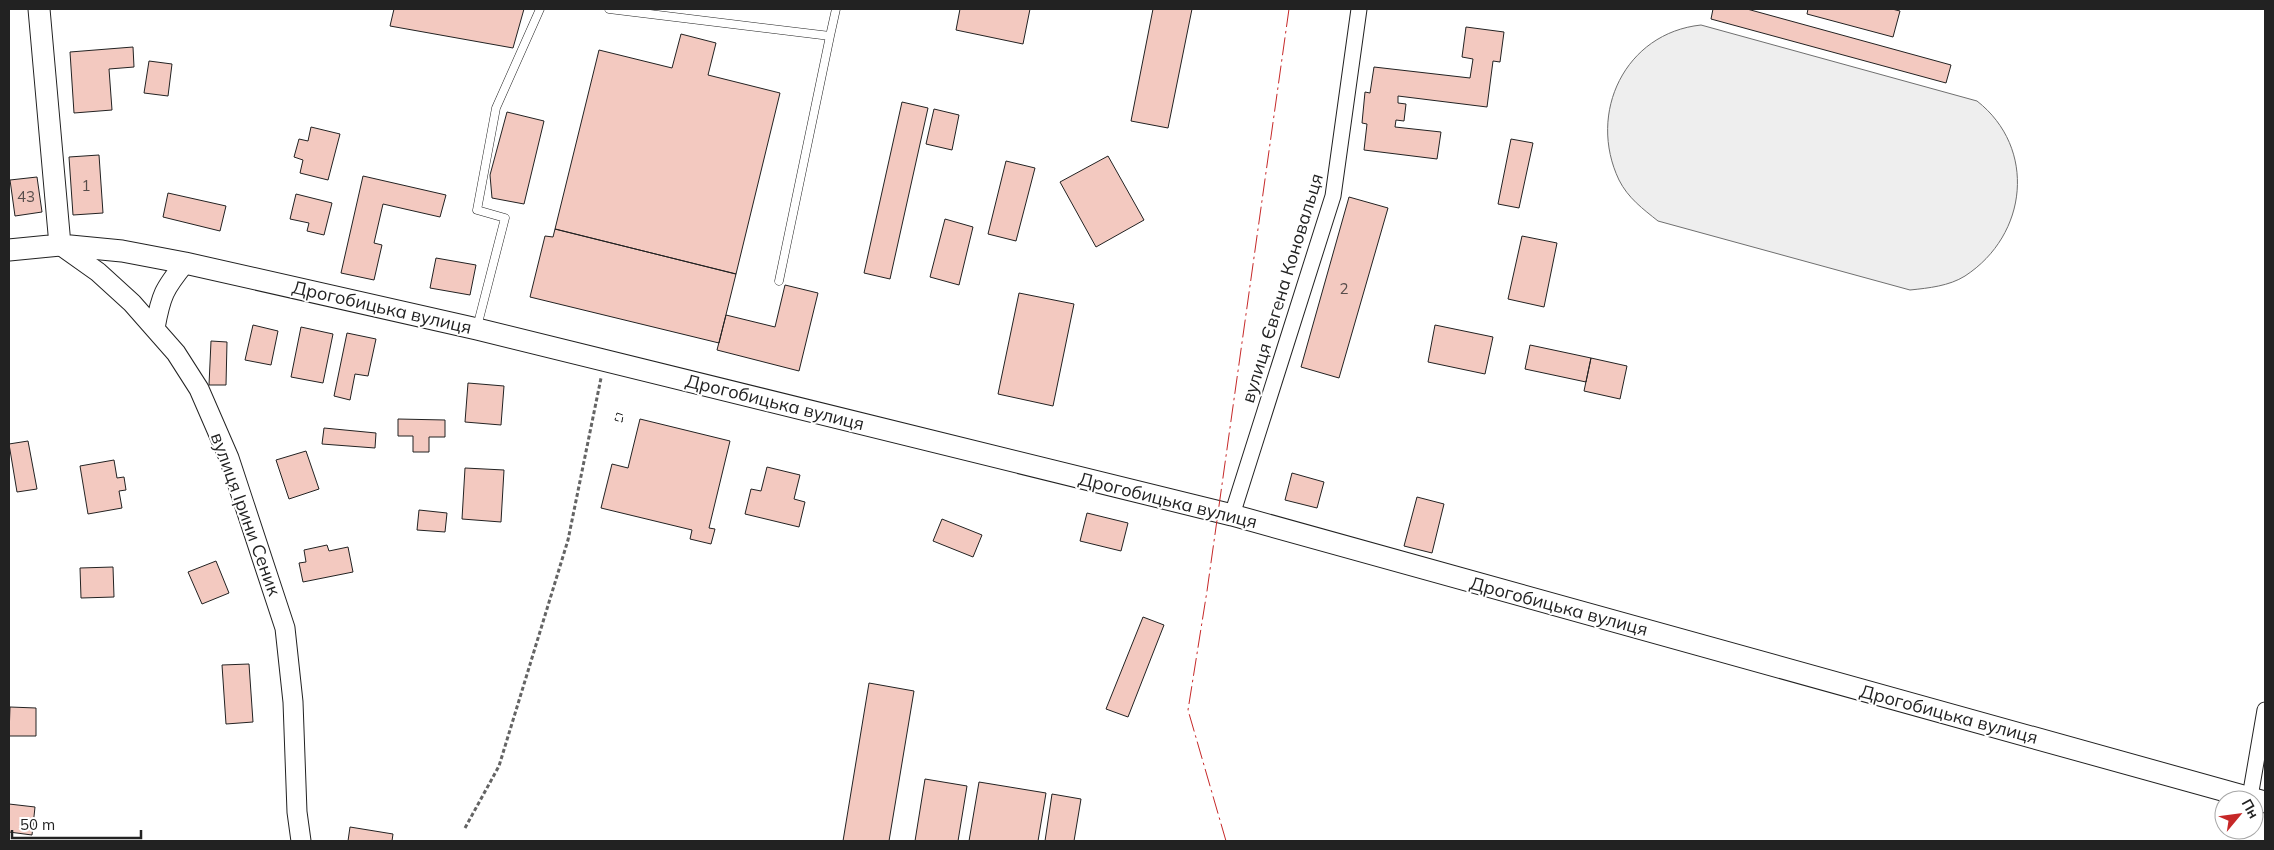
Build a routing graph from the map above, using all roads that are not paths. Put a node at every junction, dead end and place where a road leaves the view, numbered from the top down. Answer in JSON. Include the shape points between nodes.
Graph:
{"nodes":[{"id":1,"x":39,"y":9,"type":"edge"},
{"id":2,"x":540,"y":9,"type":"edge"},
{"id":3,"x":609,"y":9,"type":"edge"},
{"id":4,"x":836,"y":9,"type":"edge"},
{"id":5,"x":1359,"y":9,"type":"edge"},
{"id":6,"x":830,"y":36,"type":"junction"},
{"id":7,"x":60,"y":245,"type":"junction"},
{"id":8,"x":9,"y":250,"type":"edge"},
{"id":9,"x":185,"y":263,"type":"junction"},
{"id":10,"x":779,"y":281,"type":"dead end"},
{"id":11,"x":155,"y":328,"type":"junction"},
{"id":12,"x":477,"y":329,"type":"junction"},
{"id":13,"x":1232,"y":515,"type":"junction"},
{"id":14,"x":2265,"y":710,"type":"edge"},
{"id":15,"x":2222,"y":790,"type":"edge"},
{"id":16,"x":2259,"y":790,"type":"edge"},
{"id":17,"x":301,"y":841,"type":"edge"}],
"edges":[{"from":1,"to":7,"type":"main road"},
{"from":2,"to":12,"type":"lane","via":[[496,108],[477,210],[505,218]]},
{"from":3,"to":6,"type":"lane"},
{"from":4,"to":6,"type":"lane"},
{"from":5,"to":13,"type":"street","name":"вулиця Євгена Коновальця","via":[[1333,196]]},
{"from":6,"to":10,"type":"lane"},
{"from":7,"to":8,"type":"main road","name":"Дрогобицька вулиця"},
{"from":7,"to":9,"type":"main road","name":"Дрогобицька вулиця","via":[[122,251]]},
{"from":7,"to":11,"type":"street","name":"вулиця Ірини Сеник","via":[[98,272]]},
{"from":9,"to":11,"type":"street","via":[[161,298]]},
{"from":9,"to":12,"type":"main road","name":"Дрогобицька вулиця"},
{"from":11,"to":17,"type":"street","name":"вулиця Ірини Сеник","via":[[199,389],[229,458],[285,628]]},
{"from":12,"to":13,"type":"main road","name":"Дрогобицька вулиця"},
{"from":13,"to":15,"type":"main road","name":"Дрогобицька вулиця"},
{"from":14,"to":16,"type":"street"}]}
